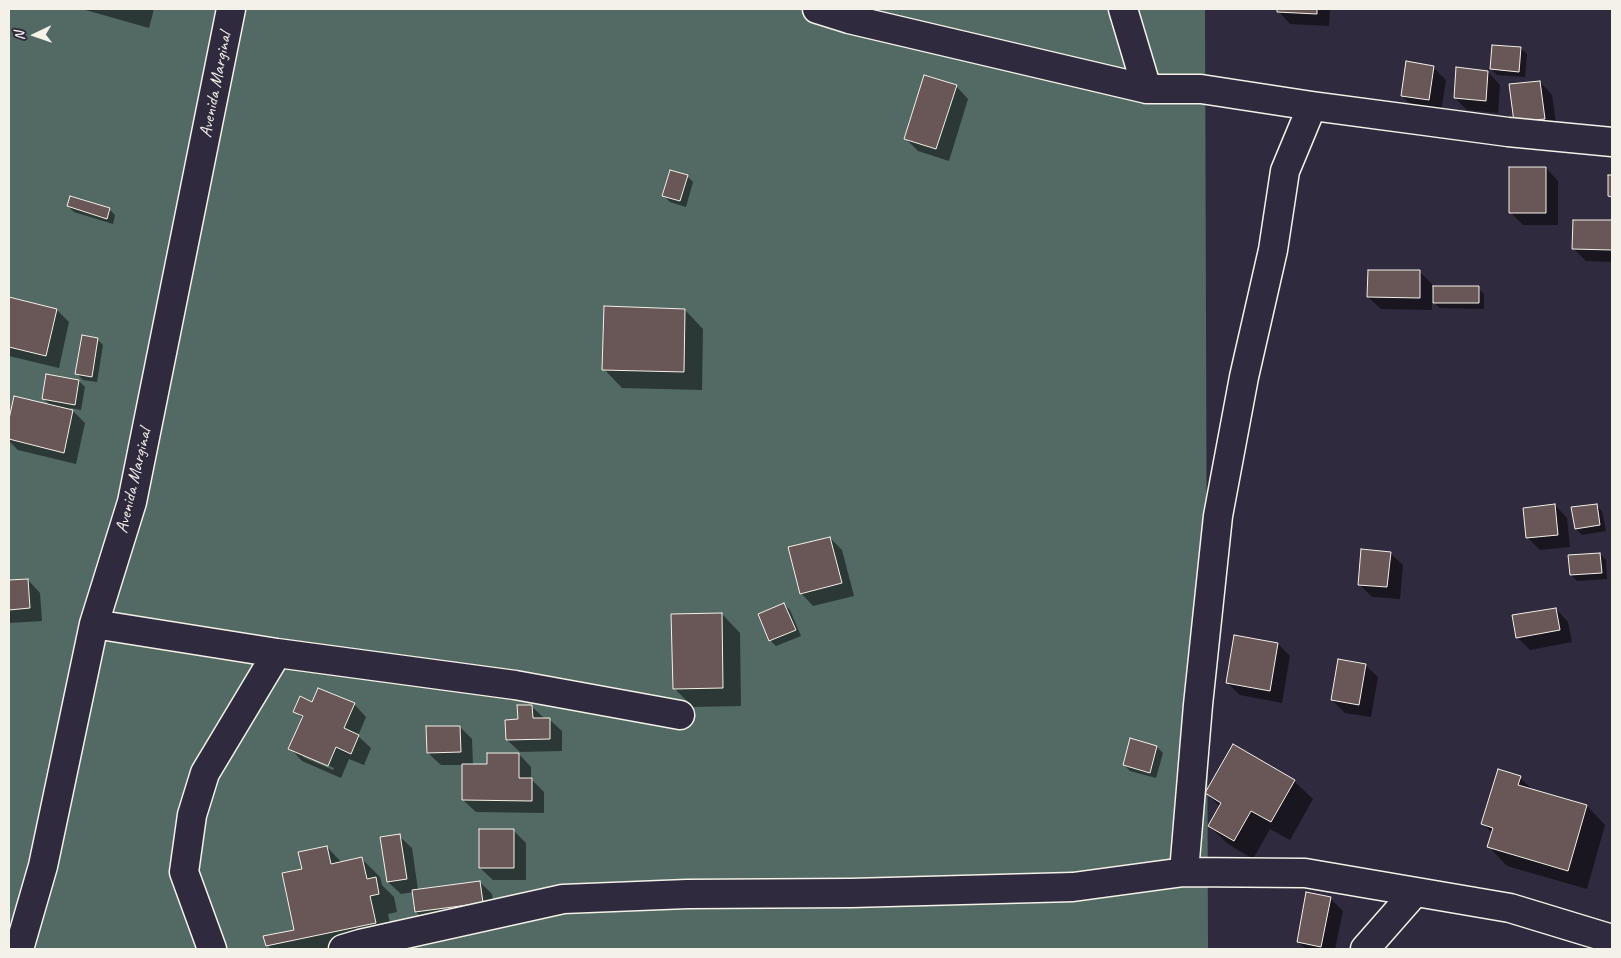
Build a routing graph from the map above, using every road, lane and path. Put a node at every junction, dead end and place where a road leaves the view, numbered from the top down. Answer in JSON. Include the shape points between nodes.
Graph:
{"nodes":[{"id":1,"x":231,"y":9,"type":"edge"},
{"id":2,"x":817,"y":9,"type":"edge"},
{"id":3,"x":1123,"y":9,"type":"edge"},
{"id":4,"x":1148,"y":89,"type":"junction"},
{"id":5,"x":1312,"y":106,"type":"junction"},
{"id":6,"x":1612,"y":142,"type":"edge"},
{"id":7,"x":94,"y":624,"type":"junction"},
{"id":8,"x":277,"y":653,"type":"junction"},
{"id":9,"x":680,"y":714,"type":"dead end"},
{"id":10,"x":1184,"y":872,"type":"junction"},
{"id":11,"x":1414,"y":892,"type":"junction"},
{"id":12,"x":1612,"y":939,"type":"edge"},
{"id":13,"x":19,"y":949,"type":"edge"},
{"id":14,"x":212,"y":949,"type":"edge"},
{"id":15,"x":343,"y":949,"type":"edge"},
{"id":16,"x":1365,"y":949,"type":"edge"}],
"edges":[{"from":1,"to":7,"type":"street","name":"Avenida Marginal","via":[[132,502]]},
{"from":2,"to":4,"type":"street"},
{"from":3,"to":4,"type":"street"},
{"from":4,"to":5,"type":"street","via":[[1201,89]]},
{"from":5,"to":6,"type":"street"},
{"from":5,"to":10,"type":"street","via":[[1285,171],[1273,250],[1218,516]]},
{"from":7,"to":8,"type":"street"},
{"from":7,"to":13,"type":"street","name":"Avenida Marginal","via":[[43,866]]},
{"from":8,"to":9,"type":"street","via":[[515,686]]},
{"from":8,"to":14,"type":"street","via":[[205,773],[192,815],[184,872]]},
{"from":10,"to":11,"type":"street","via":[[1304,873]]},
{"from":10,"to":15,"type":"street","via":[[1073,887],[563,899]]},
{"from":11,"to":12,"type":"street","via":[[1510,908]]},
{"from":11,"to":16,"type":"street"}]}
